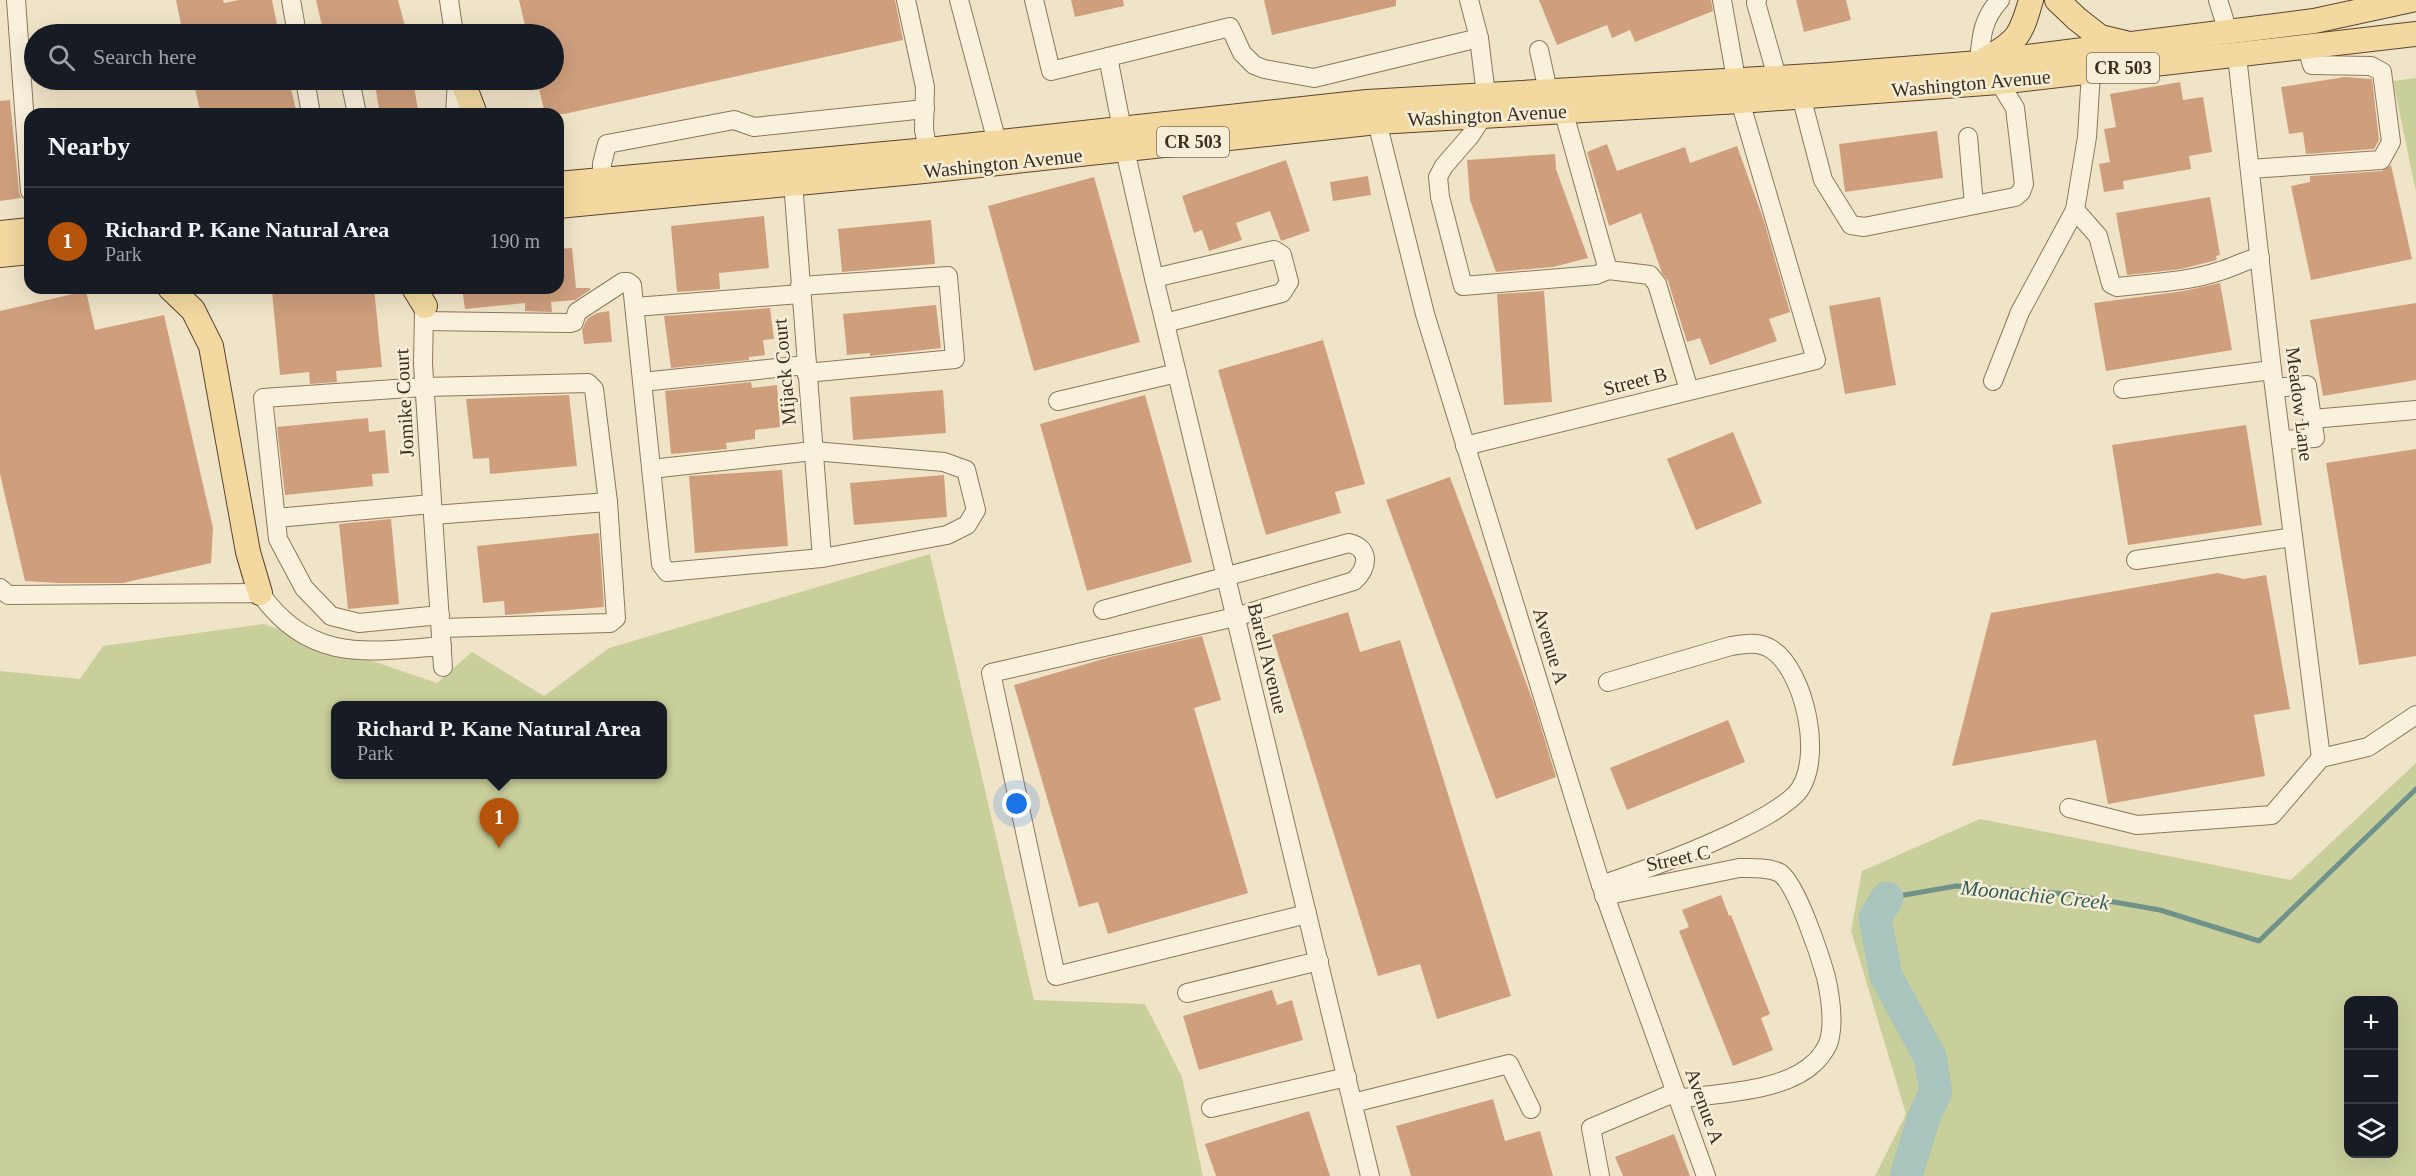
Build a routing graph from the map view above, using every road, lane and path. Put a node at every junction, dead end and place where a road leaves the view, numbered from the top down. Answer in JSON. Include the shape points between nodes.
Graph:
{"nodes":[{"id":1,"x":16,"y":0,"type":"edge"},
{"id":2,"x":291,"y":0,"type":"edge"},
{"id":3,"x":449,"y":0,"type":"edge"},
{"id":4,"x":906,"y":0,"type":"edge"},
{"id":5,"x":959,"y":0,"type":"edge"},
{"id":6,"x":1034,"y":0,"type":"edge"},
{"id":7,"x":1469,"y":0,"type":"edge"},
{"id":8,"x":1722,"y":0,"type":"edge"},
{"id":9,"x":1757,"y":0,"type":"edge"},
{"id":10,"x":2000,"y":0,"type":"edge"},
{"id":11,"x":2031,"y":0,"type":"edge"},
{"id":12,"x":2057,"y":0,"type":"edge"},
{"id":13,"x":2218,"y":0,"type":"edge"},
{"id":14,"x":2411,"y":0,"type":"edge"},
{"id":15,"x":2370,"y":4,"type":"edge"},
{"id":16,"x":295,"y":24,"type":"edge"},
{"id":17,"x":453,"y":24,"type":"edge"},
{"id":18,"x":2228,"y":32,"type":"junction"},
{"id":19,"x":2416,"y":34,"type":"edge"},
{"id":20,"x":1472,"y":40,"type":"junction"},
{"id":21,"x":2130,"y":45,"type":"junction"},
{"id":22,"x":2307,"y":48,"type":"junction"},
{"id":23,"x":1539,"y":50,"type":"dead end"},
{"id":24,"x":2237,"y":56,"type":"junction"},
{"id":25,"x":1108,"y":57,"type":"junction"},
{"id":26,"x":1979,"y":63,"type":"junction"},
{"id":27,"x":2091,"y":72,"type":"junction"},
{"id":28,"x":1777,"y":77,"type":"junction"},
{"id":29,"x":1999,"y":82,"type":"junction"},
{"id":30,"x":307,"y":90,"type":"edge"},
{"id":31,"x":352,"y":90,"type":"edge"},
{"id":32,"x":456,"y":90,"type":"edge"},
{"id":33,"x":466,"y":90,"type":"edge"},
{"id":34,"x":1738,"y":90,"type":"junction"},
{"id":35,"x":1548,"y":91,"type":"junction"},
{"id":36,"x":1801,"y":96,"type":"junction"},
{"id":37,"x":1485,"y":105,"type":"junction"},
{"id":38,"x":310,"y":108,"type":"edge"},
{"id":39,"x":356,"y":108,"type":"edge"},
{"id":40,"x":455,"y":108,"type":"edge"},
{"id":41,"x":473,"y":108,"type":"edge"},
{"id":42,"x":24,"y":109,"type":"edge"},
{"id":43,"x":925,"y":109,"type":"junction"},
{"id":44,"x":1563,"y":110,"type":"junction"},
{"id":45,"x":1377,"y":122,"type":"junction"},
{"id":46,"x":1968,"y":137,"type":"dead end"},
{"id":47,"x":1124,"y":139,"type":"junction"},
{"id":48,"x":996,"y":142,"type":"junction"},
{"id":49,"x":928,"y":150,"type":"junction"},
{"id":50,"x":2250,"y":169,"type":"junction"},
{"id":51,"x":602,"y":180,"type":"junction"},
{"id":52,"x":793,"y":182,"type":"junction"},
{"id":53,"x":564,"y":183,"type":"edge"},
{"id":54,"x":564,"y":205,"type":"edge"},
{"id":55,"x":1974,"y":205,"type":"junction"},
{"id":56,"x":2075,"y":210,"type":"junction"},
{"id":57,"x":24,"y":231,"type":"edge"},
{"id":58,"x":0,"y":233,"type":"edge"},
{"id":59,"x":24,"y":253,"type":"edge"},
{"id":60,"x":0,"y":255,"type":"edge"},
{"id":61,"x":2260,"y":257,"type":"junction"},
{"id":62,"x":1608,"y":270,"type":"junction"},
{"id":63,"x":1154,"y":278,"type":"junction"},
{"id":64,"x":800,"y":290,"type":"junction"},
{"id":65,"x":177,"y":294,"type":"edge"},
{"id":66,"x":422,"y":301,"type":"edge"},
{"id":67,"x":635,"y":307,"type":"junction"},
{"id":68,"x":1165,"y":323,"type":"junction"},
{"id":69,"x":806,"y":369,"type":"junction"},
{"id":70,"x":1177,"y":373,"type":"junction"},
{"id":71,"x":2274,"y":379,"type":"junction"},
{"id":72,"x":1993,"y":381,"type":"dead end"},
{"id":73,"x":642,"y":382,"type":"junction"},
{"id":74,"x":424,"y":387,"type":"junction"},
{"id":75,"x":2123,"y":388,"type":"dead end"},
{"id":76,"x":1689,"y":390,"type":"junction"},
{"id":77,"x":1058,"y":401,"type":"dead end"},
{"id":78,"x":2416,"y":410,"type":"edge"},
{"id":79,"x":2312,"y":420,"type":"junction"},
{"id":80,"x":2282,"y":440,"type":"junction"},
{"id":81,"x":1465,"y":446,"type":"junction"},
{"id":82,"x":813,"y":451,"type":"junction"},
{"id":83,"x":651,"y":470,"type":"junction"},
{"id":84,"x":608,"y":502,"type":"junction"},
{"id":85,"x":433,"y":510,"type":"junction"},
{"id":86,"x":276,"y":518,"type":"junction"},
{"id":87,"x":2293,"y":537,"type":"junction"},
{"id":88,"x":822,"y":558,"type":"junction"},
{"id":89,"x":2136,"y":560,"type":"dead end"},
{"id":90,"x":1225,"y":575,"type":"junction"},
{"id":91,"x":0,"y":588,"type":"edge"},
{"id":92,"x":260,"y":593,"type":"junction"},
{"id":93,"x":1103,"y":610,"type":"dead end"},
{"id":94,"x":1236,"y":617,"type":"junction"},
{"id":95,"x":441,"y":630,"type":"junction"},
{"id":96,"x":443,"y":667,"type":"dead end"},
{"id":97,"x":1608,"y":682,"type":"dead end"},
{"id":98,"x":2416,"y":715,"type":"edge"},
{"id":99,"x":2321,"y":758,"type":"junction"},
{"id":100,"x":2069,"y":808,"type":"dead end"},
{"id":101,"x":1603,"y":891,"type":"junction"},
{"id":102,"x":1307,"y":914,"type":"junction"},
{"id":103,"x":1318,"y":961,"type":"junction"},
{"id":104,"x":1187,"y":993,"type":"dead end"},
{"id":105,"x":1347,"y":1077,"type":"junction"},
{"id":106,"x":1677,"y":1095,"type":"junction"},
{"id":107,"x":1353,"y":1103,"type":"junction"},
{"id":108,"x":1211,"y":1108,"type":"dead end"},
{"id":109,"x":1531,"y":1109,"type":"dead end"},
{"id":110,"x":1370,"y":1176,"type":"edge"},
{"id":111,"x":1600,"y":1176,"type":"edge"},
{"id":112,"x":1706,"y":1176,"type":"edge"}],
"edges":[{"from":1,"to":42,"type":"street"},
{"from":2,"to":16,"type":"street"},
{"from":3,"to":17,"type":"street"},
{"from":4,"to":43,"type":"street","via":[[925,87]]},
{"from":5,"to":48,"type":"street"},
{"from":6,"to":25,"type":"street","via":[[1051,71]]},
{"from":7,"to":20,"type":"street"},
{"from":8,"to":34,"type":"street"},
{"from":9,"to":28,"type":"street"},
{"from":10,"to":26,"type":"street","via":[[1982,27]]},
{"from":11,"to":26,"type":"main road","via":[[2022,29],[2008,47]]},
{"from":12,"to":21,"type":"main road","via":[[2100,36]]},
{"from":13,"to":18,"type":"street"},
{"from":14,"to":15,"type":"main road","name":"Washington Avenue","number":"CR 503"},
{"from":15,"to":18,"type":"main road","name":"Washington Avenue","number":"CR 503","via":[[2314,21]]},
{"from":18,"to":21,"type":"main road","name":"Washington Avenue","number":"CR 503"},
{"from":19,"to":22,"type":"main road","name":"Washington Avenue","number":"CR 503"},
{"from":20,"to":25,"type":"street","via":[[1314,78],[1254,65],[1242,53],[1230,27]]},
{"from":20,"to":37,"type":"street"},
{"from":21,"to":26,"type":"main road","name":"Washington Avenue","number":"CR 503"},
{"from":22,"to":24,"type":"main road","name":"Washington Avenue","number":"CR 503"},
{"from":22,"to":50,"type":"street","via":[[2312,65],[2371,66],[2382,72],[2391,142],[2380,160]]},
{"from":23,"to":35,"type":"street"},
{"from":24,"to":27,"type":"main road","name":"Washington Avenue","number":"CR 503"},
{"from":24,"to":50,"type":"street","name":"Meadow Lane"},
{"from":25,"to":47,"type":"street","name":"Barell Avenue"},
{"from":26,"to":28,"type":"main road","name":"Washington Avenue","number":"CR 503"},
{"from":27,"to":29,"type":"main road","name":"Washington Avenue","number":"CR 503"},
{"from":27,"to":56,"type":"street","via":[[2087,137]]},
{"from":28,"to":34,"type":"main road","name":"Washington Avenue","number":"CR 503"},
{"from":29,"to":36,"type":"main road","name":"Washington Avenue","number":"CR 503"},
{"from":29,"to":55,"type":"street","via":[[2015,108],[2024,184],[2015,197]]},
{"from":30,"to":38,"type":"street"},
{"from":31,"to":39,"type":"street"},
{"from":32,"to":40,"type":"street"},
{"from":33,"to":41,"type":"main road"},
{"from":34,"to":35,"type":"main road","name":"Washington Avenue","number":"CR 503"},
{"from":34,"to":36,"type":"main road","name":"Washington Avenue","number":"CR 503"},
{"from":34,"to":44,"type":"main road","name":"Washington Avenue","number":"CR 503"},
{"from":34,"to":76,"type":"street","name":"Street B","via":[[1816,360]]},
{"from":35,"to":37,"type":"main road","name":"Washington Avenue","number":"CR 503"},
{"from":36,"to":55,"type":"street","via":[[1823,180],[1851,225],[1864,227]]},
{"from":37,"to":44,"type":"main road","name":"Washington Avenue","number":"CR 503"},
{"from":37,"to":45,"type":"main road","name":"Washington Avenue","number":"CR 503"},
{"from":37,"to":47,"type":"main road","name":"Washington Avenue","number":"CR 503","via":[[1368,102]]},
{"from":37,"to":62,"type":"street","via":[[1438,177],[1463,286],[1596,275]]},
{"from":43,"to":49,"type":"street"},
{"from":43,"to":51,"type":"street","via":[[754,127],[734,120],[607,144]]},
{"from":44,"to":62,"type":"street"},
{"from":45,"to":47,"type":"main road","name":"Washington Avenue","number":"CR 503"},
{"from":45,"to":81,"type":"street","name":"Avenue A","via":[[1425,314]]},
{"from":46,"to":55,"type":"street"},
{"from":47,"to":48,"type":"main road","name":"Washington Avenue","number":"CR 503"},
{"from":47,"to":52,"type":"main road","name":"Washington Avenue","number":"CR 503"},
{"from":47,"to":63,"type":"street","name":"Barell Avenue"},
{"from":48,"to":49,"type":"main road","name":"Washington Avenue","number":"CR 503"},
{"from":49,"to":51,"type":"main road","name":"Washington Avenue","number":"CR 503"},
{"from":50,"to":61,"type":"street","name":"Meadow Lane"},
{"from":51,"to":53,"type":"main road","name":"Washington Avenue","number":"CR 503"},
{"from":52,"to":54,"type":"main road","name":"Washington Avenue","number":"CR 503"},
{"from":52,"to":64,"type":"street","name":"Mijack Court"},
{"from":56,"to":61,"type":"street","via":[[2098,236],[2110,284],[2117,287],[2195,278]]},
{"from":56,"to":72,"type":"street","via":[[2019,312]]},
{"from":57,"to":58,"type":"main road"},
{"from":59,"to":60,"type":"main road"},
{"from":61,"to":71,"type":"street","name":"Meadow Lane"},
{"from":62,"to":76,"type":"street","via":[[1650,275],[1657,284]]},
{"from":63,"to":68,"type":"street","name":"Barell Avenue"},
{"from":63,"to":68,"type":"street","via":[[1274,250],[1282,255],[1289,282],[1282,293]]},
{"from":64,"to":67,"type":"street"},
{"from":64,"to":69,"type":"street","name":"Mijack Court"},
{"from":64,"to":69,"type":"street","via":[[948,276],[955,359]]},
{"from":65,"to":92,"type":"main road","via":[[194,310],[211,346],[248,552]]},
{"from":66,"to":67,"type":"street","via":[[570,323],[577,312],[628,282],[632,285]]},
{"from":66,"to":74,"type":"street","name":"Jomike Court"},
{"from":67,"to":73,"type":"street"},
{"from":68,"to":70,"type":"street","name":"Barell Avenue"},
{"from":69,"to":73,"type":"street"},
{"from":69,"to":82,"type":"street","name":"Mijack Court"},
{"from":70,"to":77,"type":"street"},
{"from":70,"to":90,"type":"street","name":"Barell Avenue"},
{"from":71,"to":75,"type":"street"},
{"from":71,"to":79,"type":"street","via":[[2307,385]]},
{"from":71,"to":80,"type":"street","name":"Meadow Lane"},
{"from":73,"to":83,"type":"street"},
{"from":74,"to":84,"type":"street","via":[[588,383],[594,389]]},
{"from":74,"to":85,"type":"street","name":"Jomike Court"},
{"from":74,"to":86,"type":"street","via":[[263,398]]},
{"from":76,"to":81,"type":"street","name":"Street B"},
{"from":78,"to":79,"type":"street"},
{"from":79,"to":80,"type":"street","via":[[2315,438]]},
{"from":80,"to":87,"type":"street","name":"Meadow Lane"},
{"from":81,"to":101,"type":"street","name":"Avenue A"},
{"from":82,"to":83,"type":"street"},
{"from":82,"to":88,"type":"street","name":"Mijack Court"},
{"from":82,"to":88,"type":"street","via":[[944,462],[966,470],[976,510],[967,525],[947,535]]},
{"from":83,"to":88,"type":"street","via":[[661,564],[667,572]]},
{"from":84,"to":85,"type":"street"},
{"from":84,"to":95,"type":"street","via":[[616,618],[610,622]]},
{"from":85,"to":86,"type":"street"},
{"from":85,"to":95,"type":"street","name":"Jomike Court"},
{"from":86,"to":95,"type":"street","via":[[278,539],[304,588],[331,616],[359,623]]},
{"from":87,"to":89,"type":"street"},
{"from":87,"to":99,"type":"street","name":"Meadow Lane"},
{"from":90,"to":93,"type":"street"},
{"from":90,"to":94,"type":"street","name":"Barell Avenue"},
{"from":90,"to":94,"type":"street","via":[[1349,543],[1357,545],[1366,559],[1362,573],[1354,580]]},
{"from":91,"to":92,"type":"street","via":[[8,595]]},
{"from":92,"to":95,"type":"street","via":[[288,626],[330,646],[373,651]]},
{"from":94,"to":102,"type":"street","name":"Barell Avenue"},
{"from":94,"to":102,"type":"street","via":[[991,673],[1056,976]]},
{"from":95,"to":96,"type":"street"},
{"from":97,"to":101,"type":"street","via":[[1731,646],[1750,643],[1769,648],[1786,661],[1794,676],[1809,727],[1811,754],[1797,793],[1779,807],[1749,825]]},
{"from":98,"to":99,"type":"street","via":[[2368,747]]},
{"from":99,"to":100,"type":"street","via":[[2272,815],[2137,825]]},
{"from":101,"to":106,"type":"street","name":"Avenue A"},
{"from":101,"to":106,"type":"street","name":"Street C","via":[[1739,868],[1779,873],[1794,890],[1826,978],[1831,1017],[1829,1042],[1815,1063],[1797,1076],[1768,1086]]},
{"from":102,"to":103,"type":"street","name":"Barell Avenue"},
{"from":103,"to":104,"type":"street"},
{"from":103,"to":105,"type":"street","name":"Barell Avenue"},
{"from":105,"to":107,"type":"street","name":"Barell Avenue"},
{"from":105,"to":108,"type":"street"},
{"from":106,"to":111,"type":"street","via":[[1591,1128]]},
{"from":106,"to":112,"type":"street","name":"Avenue A"},
{"from":107,"to":109,"type":"street","via":[[1509,1064]]},
{"from":107,"to":110,"type":"street","name":"Barell Avenue"}]}
